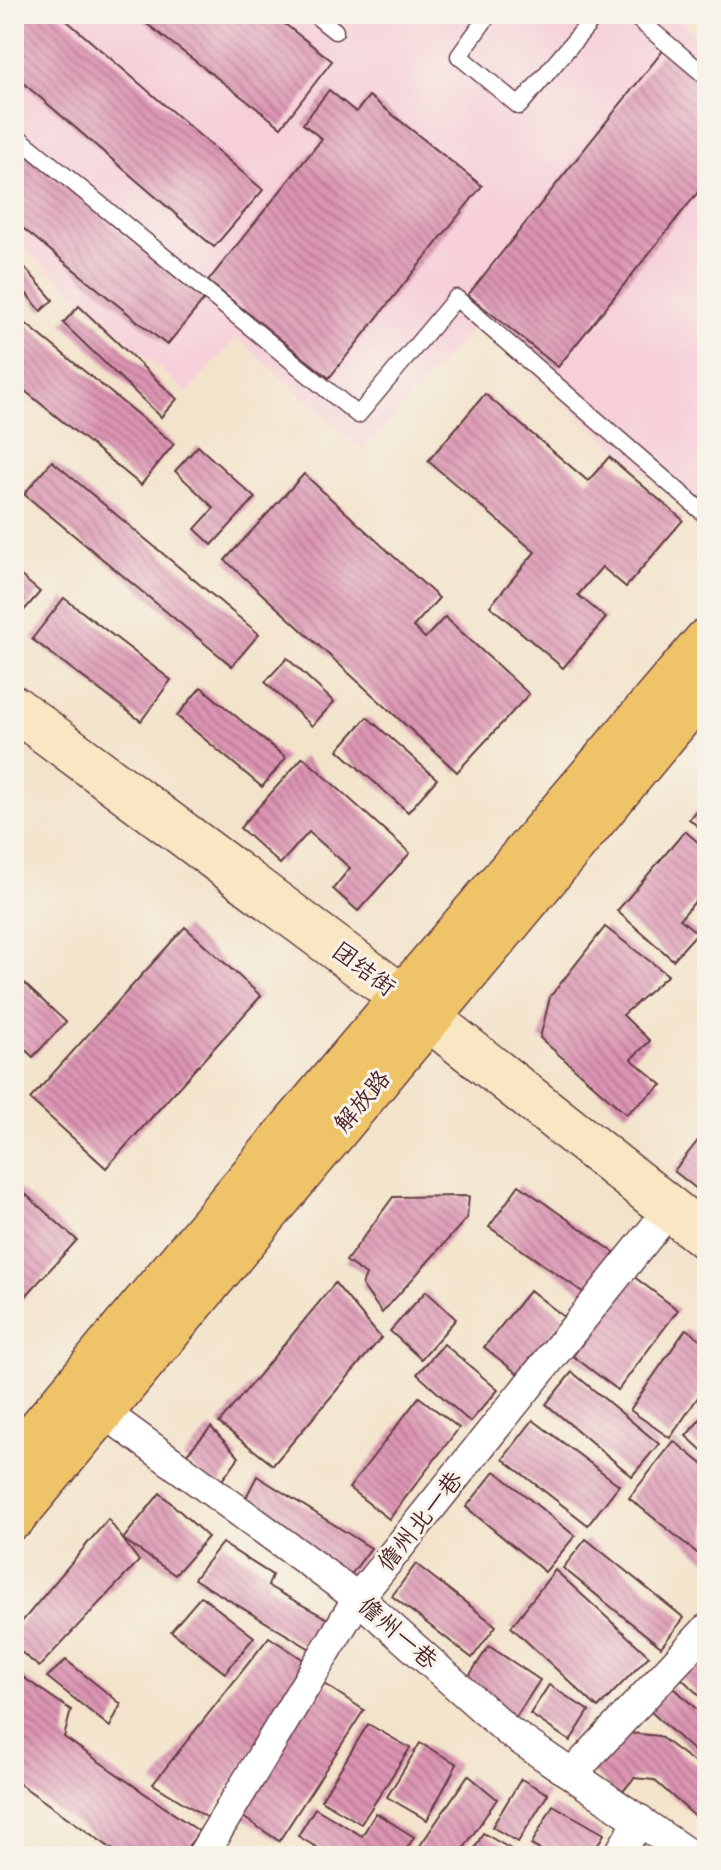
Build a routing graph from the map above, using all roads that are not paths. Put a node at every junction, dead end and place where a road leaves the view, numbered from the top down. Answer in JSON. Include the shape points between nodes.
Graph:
{"nodes":[{"id":1,"x":314,"y":14,"type":"edge"},
{"id":2,"x":489,"y":14,"type":"edge"},
{"id":3,"x":597,"y":14,"type":"edge"},
{"id":4,"x":632,"y":14,"type":"edge"},
{"id":5,"x":335,"y":31,"type":"dead end"},
{"id":6,"x":707,"y":77,"type":"edge"},
{"id":7,"x":14,"y":134,"type":"edge"},
{"id":8,"x":707,"y":516,"type":"edge"},
{"id":9,"x":707,"y":640,"type":"edge"},
{"id":10,"x":707,"y":684,"type":"edge"},
{"id":11,"x":14,"y":708,"type":"edge"},
{"id":12,"x":416,"y":1009,"type":"junction"},
{"id":13,"x":670,"y":1209,"type":"junction"},
{"id":14,"x":707,"y":1238,"type":"edge"},
{"id":15,"x":102,"y":1411,"type":"junction"},
{"id":16,"x":14,"y":1460,"type":"edge"},
{"id":17,"x":14,"y":1517,"type":"edge"},
{"id":18,"x":358,"y":1598,"type":"junction"},
{"id":19,"x":707,"y":1629,"type":"edge"},
{"id":20,"x":572,"y":1774,"type":"junction"},
{"id":21,"x":640,"y":1820,"type":"junction"},
{"id":22,"x":202,"y":1856,"type":"edge"},
{"id":23,"x":618,"y":1856,"type":"edge"},
{"id":24,"x":691,"y":1856,"type":"edge"}],
"edges":[{"from":1,"to":5,"type":"lane"},
{"from":2,"to":3,"type":"lane","via":[[459,56],[519,106]]},
{"from":4,"to":6,"type":"lane"},
{"from":7,"to":8,"type":"lane","via":[[358,415],[456,298]]},
{"from":9,"to":12,"type":"main road","name":"解放路"},
{"from":10,"to":12,"type":"main road","name":"解放路"},
{"from":11,"to":12,"type":"street","name":"团结街"},
{"from":12,"to":13,"type":"street","name":"团结街"},
{"from":12,"to":15,"type":"main road","name":"解放路"},
{"from":12,"to":16,"type":"main road","name":"解放路"},
{"from":13,"to":14,"type":"street","name":"团结街"},
{"from":13,"to":18,"type":"street","name":"儋州北一巷"},
{"from":15,"to":17,"type":"main road","name":"解放路"},
{"from":15,"to":18,"type":"street","name":"儋州一巷"},
{"from":18,"to":20,"type":"street","name":"儋州一巷","via":[[508,1731]]},
{"from":18,"to":22,"type":"street","name":"儋州北一巷"},
{"from":19,"to":20,"type":"street"},
{"from":20,"to":21,"type":"street","name":"儋州一巷"},
{"from":21,"to":23,"type":"street"},
{"from":21,"to":24,"type":"street","name":"儋州一巷"}]}
